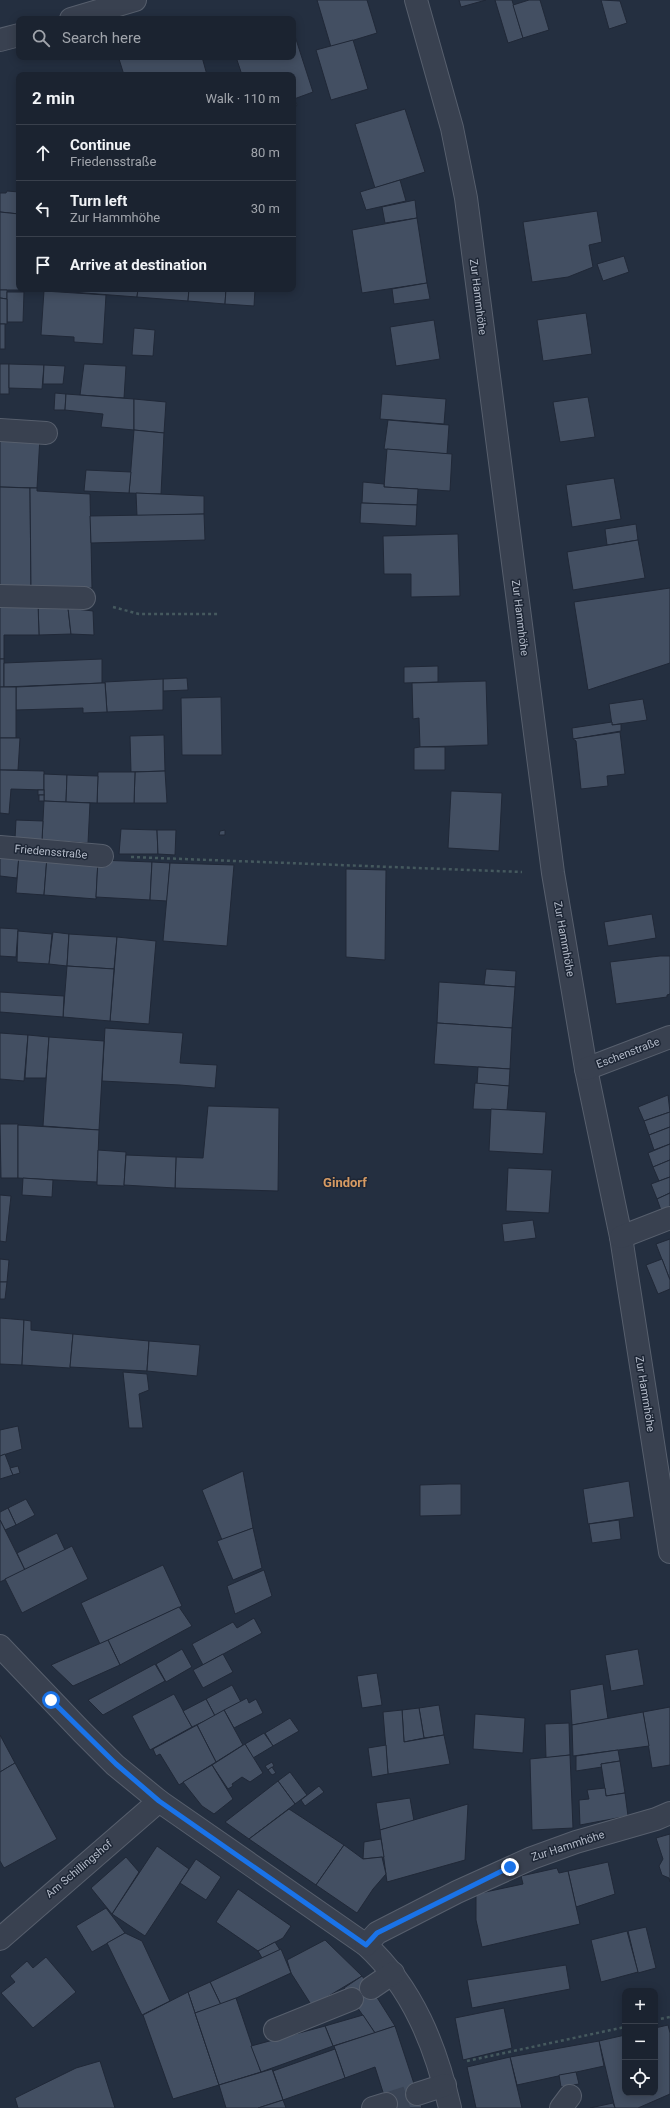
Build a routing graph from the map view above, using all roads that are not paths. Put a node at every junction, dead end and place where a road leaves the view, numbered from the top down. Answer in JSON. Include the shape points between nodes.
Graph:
{"nodes":[{"id":1,"x":135,"y":0,"type":"edge"},
{"id":2,"x":416,"y":0,"type":"edge"},
{"id":3,"x":81,"y":16,"type":"edge"},
{"id":4,"x":16,"y":36,"type":"edge"},
{"id":5,"x":0,"y":40,"type":"edge"},
{"id":6,"x":0,"y":430,"type":"edge"},
{"id":7,"x":46,"y":433,"type":"dead end"},
{"id":8,"x":0,"y":596,"type":"edge"},
{"id":9,"x":84,"y":598,"type":"road end"},
{"id":10,"x":0,"y":848,"type":"edge"},
{"id":11,"x":102,"y":856,"type":"road end"},
{"id":12,"x":670,"y":1037,"type":"edge"},
{"id":13,"x":586,"y":1069,"type":"junction"},
{"id":14,"x":670,"y":1218,"type":"edge"},
{"id":15,"x":621,"y":1237,"type":"junction"},
{"id":16,"x":670,"y":1552,"type":"edge"},
{"id":17,"x":0,"y":1646,"type":"edge"},
{"id":18,"x":159,"y":1801,"type":"junction"},
{"id":19,"x":670,"y":1813,"type":"edge"},
{"id":20,"x":0,"y":1939,"type":"edge"},
{"id":21,"x":366,"y":1945,"type":"junction"},
{"id":22,"x":393,"y":1973,"type":"junction"},
{"id":23,"x":370,"y":1988,"type":"dead end"},
{"id":24,"x":352,"y":1999,"type":"dead end"},
{"id":25,"x":275,"y":2030,"type":"dead end"},
{"id":26,"x":442,"y":2076,"type":"junction"},
{"id":27,"x":417,"y":2094,"type":"tunnel mouth"},
{"id":28,"x":450,"y":2108,"type":"edge"}],
"edges":[{"from":1,"to":3,"type":"street"},
{"from":2,"to":13,"type":"street","name":"Zur Hammhöhe","via":[[452,128],[466,198],[553,873]]},
{"from":4,"to":5,"type":"street"},
{"from":6,"to":7,"type":"street"},
{"from":8,"to":9,"type":"street"},
{"from":10,"to":11,"type":"street","name":"Friedensstraße"},
{"from":12,"to":13,"type":"street","name":"Eschenstraße"},
{"from":13,"to":15,"type":"street","name":"Zur Hammhöhe"},
{"from":14,"to":15,"type":"street"},
{"from":15,"to":16,"type":"street","name":"Zur Hammhöhe"},
{"from":17,"to":18,"type":"street","via":[[82,1732]]},
{"from":18,"to":20,"type":"street","name":"Am Schillingshof"},
{"from":18,"to":21,"type":"street"},
{"from":19,"to":21,"type":"street","name":"Zur Hammhöhe","via":[[521,1862],[377,1933]]},
{"from":21,"to":22,"type":"street"},
{"from":22,"to":23,"type":"street"},
{"from":22,"to":26,"type":"street","via":[[422,2021]]},
{"from":24,"to":25,"type":"street"},
{"from":26,"to":27,"type":"street"},
{"from":26,"to":28,"type":"street"}]}
